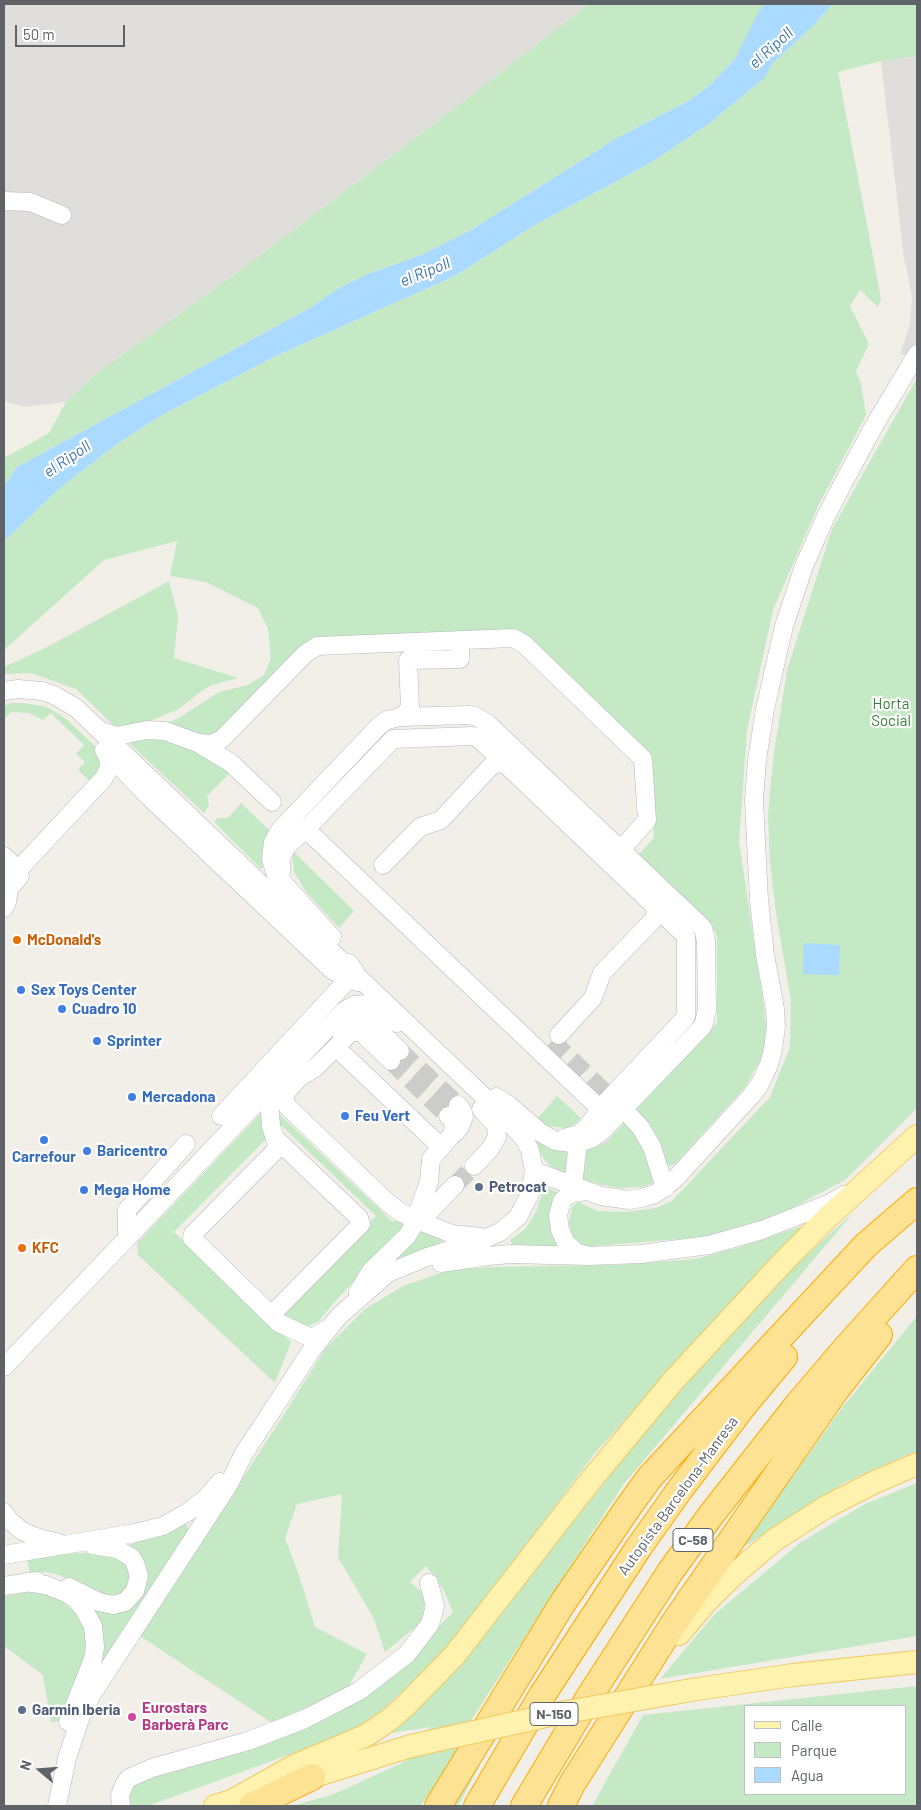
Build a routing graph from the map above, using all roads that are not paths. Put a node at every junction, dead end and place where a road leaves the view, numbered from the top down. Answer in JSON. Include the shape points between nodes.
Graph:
{"nodes":[{"id":1,"x":4,"y":201,"type":"edge"},
{"id":2,"x":62,"y":215,"type":"dead end"},
{"id":3,"x":917,"y":354,"type":"edge"},
{"id":4,"x":460,"y":640,"type":"junction"},
{"id":5,"x":4,"y":691,"type":"edge"},
{"id":6,"x":76,"y":708,"type":"junction"},
{"id":7,"x":400,"y":717,"type":"junction"},
{"id":8,"x":99,"y":729,"type":"junction"},
{"id":9,"x":198,"y":743,"type":"junction"},
{"id":10,"x":107,"y":759,"type":"junction"},
{"id":11,"x":506,"y":765,"type":"junction"},
{"id":12,"x":272,"y":802,"type":"dead end"},
{"id":13,"x":310,"y":825,"type":"junction"},
{"id":14,"x":614,"y":843,"type":"junction"},
{"id":15,"x":4,"y":856,"type":"edge"},
{"id":16,"x":383,"y":865,"type":"dead end"},
{"id":17,"x":18,"y":870,"type":"junction"},
{"id":18,"x":4,"y":884,"type":"edge"},
{"id":19,"x":286,"y":887,"type":"junction"},
{"id":20,"x":655,"y":905,"type":"junction"},
{"id":21,"x":4,"y":908,"type":"edge"},
{"id":22,"x":352,"y":975,"type":"junction"},
{"id":23,"x":419,"y":1033,"type":"junction"},
{"id":24,"x":558,"y":1035,"type":"dead end"},
{"id":25,"x":344,"y":1055,"type":"dead end"},
{"id":26,"x":441,"y":1055,"type":"junction"},
{"id":27,"x":395,"y":1056,"type":"tunnel mouth"},
{"id":28,"x":464,"y":1076,"type":"junction"},
{"id":29,"x":274,"y":1084,"type":"junction"},
{"id":30,"x":604,"y":1104,"type":"junction"},
{"id":31,"x":453,"y":1110,"type":"dead end"},
{"id":32,"x":221,"y":1116,"type":"dead end"},
{"id":33,"x":631,"y":1117,"type":"tunnel mouth"},
{"id":34,"x":535,"y":1128,"type":"junction"},
{"id":35,"x":917,"y":1136,"type":"edge"},
{"id":36,"x":275,"y":1138,"type":"junction"},
{"id":37,"x":446,"y":1142,"type":"junction"},
{"id":38,"x":578,"y":1142,"type":"junction"},
{"id":39,"x":186,"y":1144,"type":"dead end"},
{"id":40,"x":888,"y":1162,"type":"junction"},
{"id":41,"x":474,"y":1166,"type":"tunnel mouth"},
{"id":42,"x":534,"y":1170,"type":"junction"},
{"id":43,"x":455,"y":1185,"type":"tunnel mouth"},
{"id":44,"x":665,"y":1188,"type":"junction"},
{"id":45,"x":580,"y":1189,"type":"junction"},
{"id":46,"x":917,"y":1201,"type":"edge"},
{"id":47,"x":917,"y":1214,"type":"edge"},
{"id":48,"x":417,"y":1220,"type":"junction"},
{"id":49,"x":127,"y":1238,"type":"junction"},
{"id":50,"x":487,"y":1238,"type":"junction"},
{"id":51,"x":590,"y":1256,"type":"junction"},
{"id":52,"x":917,"y":1269,"type":"edge"},
{"id":53,"x":917,"y":1288,"type":"edge"},
{"id":54,"x":350,"y":1305,"type":"junction"},
{"id":55,"x":276,"y":1320,"type":"junction"},
{"id":56,"x":327,"y":1329,"type":"junction"},
{"id":57,"x":4,"y":1367,"type":"edge"},
{"id":58,"x":243,"y":1455,"type":"junction"},
{"id":59,"x":917,"y":1464,"type":"edge"},
{"id":60,"x":4,"y":1512,"type":"edge"},
{"id":61,"x":72,"y":1544,"type":"junction"},
{"id":62,"x":4,"y":1555,"type":"edge"},
{"id":63,"x":26,"y":1582,"type":"junction"},
{"id":64,"x":429,"y":1583,"type":"dead end"},
{"id":65,"x":4,"y":1586,"type":"edge"},
{"id":66,"x":917,"y":1647,"type":"edge"},
{"id":67,"x":917,"y":1662,"type":"edge"},
{"id":68,"x":793,"y":1675,"type":"junction"},
{"id":69,"x":312,"y":1777,"type":"joint"},
{"id":70,"x":234,"y":1804,"type":"edge"},
{"id":71,"x":57,"y":1806,"type":"edge"},
{"id":72,"x":121,"y":1806,"type":"edge"},
{"id":73,"x":438,"y":1806,"type":"edge"},
{"id":74,"x":477,"y":1806,"type":"edge"},
{"id":75,"x":524,"y":1806,"type":"edge"},
{"id":76,"x":562,"y":1806,"type":"edge"},
{"id":77,"x":566,"y":1806,"type":"edge"}],
"edges":[{"from":1,"to":2,"type":"street","via":[[30,202]]},
{"from":3,"to":44,"type":"street","via":[[848,474],[804,566],[784,626],[765,709],[754,801],[759,900],[775,1009],[776,1028],[769,1065],[751,1096]]},
{"from":4,"to":7,"type":"street","via":[[460,659],[408,660],[410,707]]},
{"from":4,"to":9,"type":"street","via":[[317,646],[305,654],[222,739],[212,744]]},
{"from":4,"to":14,"type":"street","via":[[519,640],[643,759],[647,820],[624,845]]},
{"from":5,"to":6,"type":"street","via":[[42,691]]},
{"from":6,"to":8,"type":"street"},
{"from":6,"to":10,"type":"street"},
{"from":7,"to":14,"type":"street","via":[[469,715],[482,720]]},
{"from":7,"to":19,"type":"street","via":[[386,720],[378,726],[277,836],[271,851],[272,865]]},
{"from":8,"to":9,"type":"street","via":[[117,736],[147,730],[165,731]]},
{"from":8,"to":22,"type":"street"},
{"from":9,"to":12,"type":"street","via":[[231,763]]},
{"from":10,"to":17,"type":"street","via":[[104,778]]},
{"from":10,"to":21,"type":"street","via":[[112,777],[110,784],[9,889]]},
{"from":10,"to":22,"type":"street","via":[[332,970]]},
{"from":11,"to":13,"type":"street","via":[[474,736],[393,740]]},
{"from":11,"to":16,"type":"street","via":[[496,763],[492,766],[441,820],[420,827]]},
{"from":11,"to":20,"type":"street"},
{"from":13,"to":19,"type":"street","via":[[283,852],[280,870]]},
{"from":13,"to":30,"type":"street","via":[[310,833],[544,1056],[595,1104]]},
{"from":14,"to":38,"type":"street","via":[[703,928],[707,1011],[699,1032],[602,1131],[593,1138]]},
{"from":15,"to":17,"type":"street"},
{"from":17,"to":18,"type":"street"},
{"from":19,"to":22,"type":"street","via":[[328,931]]},
{"from":20,"to":24,"type":"street","via":[[654,919],[602,973],[593,998]]},
{"from":20,"to":30,"type":"street","via":[[686,936],[686,1017]]},
{"from":22,"to":23,"type":"street","via":[[374,990]]},
{"from":22,"to":32,"type":"street"},
{"from":23,"to":26,"type":"street"},
{"from":23,"to":29,"type":"street","via":[[386,1018],[370,1006],[354,1005],[344,1011]]},
{"from":25,"to":37,"type":"street"},
{"from":26,"to":28,"type":"street"},
{"from":26,"to":41,"type":"street","via":[[458,1087],[496,1125],[494,1144]]},
{"from":27,"to":48,"type":"street","via":[[362,1033],[352,1031],[315,1068],[300,1077],[285,1096],[285,1102],[387,1202]]},
{"from":28,"to":34,"type":"street","via":[[509,1105]]},
{"from":28,"to":42,"type":"street","via":[[524,1139]]},
{"from":29,"to":36,"type":"street","via":[[269,1098]]},
{"from":29,"to":49,"type":"street"},
{"from":30,"to":34,"type":"street","via":[[588,1126],[572,1137],[552,1137]]},
{"from":31,"to":37,"type":"street","via":[[454,1125]]},
{"from":33,"to":44,"type":"street","via":[[647,1136]]},
{"from":34,"to":38,"type":"street","via":[[556,1141]]},
{"from":35,"to":40,"type":"main road"},
{"from":36,"to":55,"type":"street","via":[[274,1153],[192,1238]]},
{"from":36,"to":55,"type":"street","via":[[361,1221],[359,1227],[276,1310]]},
{"from":37,"to":48,"type":"street","via":[[431,1159],[429,1182]]},
{"from":38,"to":45,"type":"street"},
{"from":39,"to":49,"type":"street","via":[[128,1210]]},
{"from":40,"to":51,"type":"street","via":[[843,1196],[762,1230],[709,1245],[641,1254]]},
{"from":40,"to":70,"type":"main road","via":[[785,1260],[674,1380],[591,1480],[454,1656],[416,1696],[367,1735],[294,1766]]},
{"from":42,"to":45,"type":"street"},
{"from":42,"to":50,"type":"street","via":[[530,1194],[518,1217]]},
{"from":43,"to":48,"type":"street"},
{"from":44,"to":45,"type":"street","via":[[655,1194],[629,1200]]},
{"from":45,"to":51,"type":"street","via":[[562,1201],[558,1222],[566,1244],[577,1253]]},
{"from":46,"to":73,"type":"highway","via":[[866,1244],[650,1477],[562,1604]]},
{"from":47,"to":74,"type":"highway","name":"Autopista Barcelona-Manresa","number":"C-58","via":[[836,1297],[790,1350],[681,1488],[589,1621]]},
{"from":48,"to":50,"type":"street","via":[[452,1234]]},
{"from":48,"to":54,"type":"street","via":[[407,1236],[371,1271]]},
{"from":49,"to":57,"type":"street"},
{"from":50,"to":54,"type":"street","via":[[388,1273]]},
{"from":51,"to":54,"type":"street","via":[[510,1254],[447,1262],[408,1275]]},
{"from":52,"to":75,"type":"highway","number":"C-58","via":[[799,1403],[711,1515],[596,1686]]},
{"from":53,"to":76,"type":"highway","via":[[835,1391],[684,1608],[581,1769]]},
{"from":54,"to":56,"type":"street"},
{"from":55,"to":56,"type":"street","via":[[309,1337],[320,1335]]},
{"from":56,"to":58,"type":"street"},
{"from":58,"to":61,"type":"street","via":[[205,1499],[163,1526]]},
{"from":58,"to":71,"type":"street","via":[[229,1484],[92,1694],[67,1758]]},
{"from":59,"to":77,"type":"main road","via":[[826,1506],[773,1541],[729,1579],[671,1644]]},
{"from":60,"to":61,"type":"street","via":[[22,1531]]},
{"from":61,"to":62,"type":"street"},
{"from":61,"to":63,"type":"street","via":[[110,1547],[130,1558],[139,1576],[131,1597],[126,1602],[113,1605],[55,1582]]},
{"from":63,"to":65,"type":"street"},
{"from":63,"to":71,"type":"street","via":[[57,1588],[76,1599],[93,1626],[93,1659],[61,1743]]},
{"from":64,"to":72,"type":"street","via":[[435,1606],[430,1624],[407,1654],[359,1691],[305,1720],[128,1778],[120,1795]]},
{"from":66,"to":68,"type":"main road"},
{"from":67,"to":68,"type":"main road","number":"N-150"},
{"from":68,"to":69,"type":"main road","number":"N-150","bridge":true,"via":[[555,1714],[412,1746]]},
{"from":69,"to":70,"type":"highway"}]}
